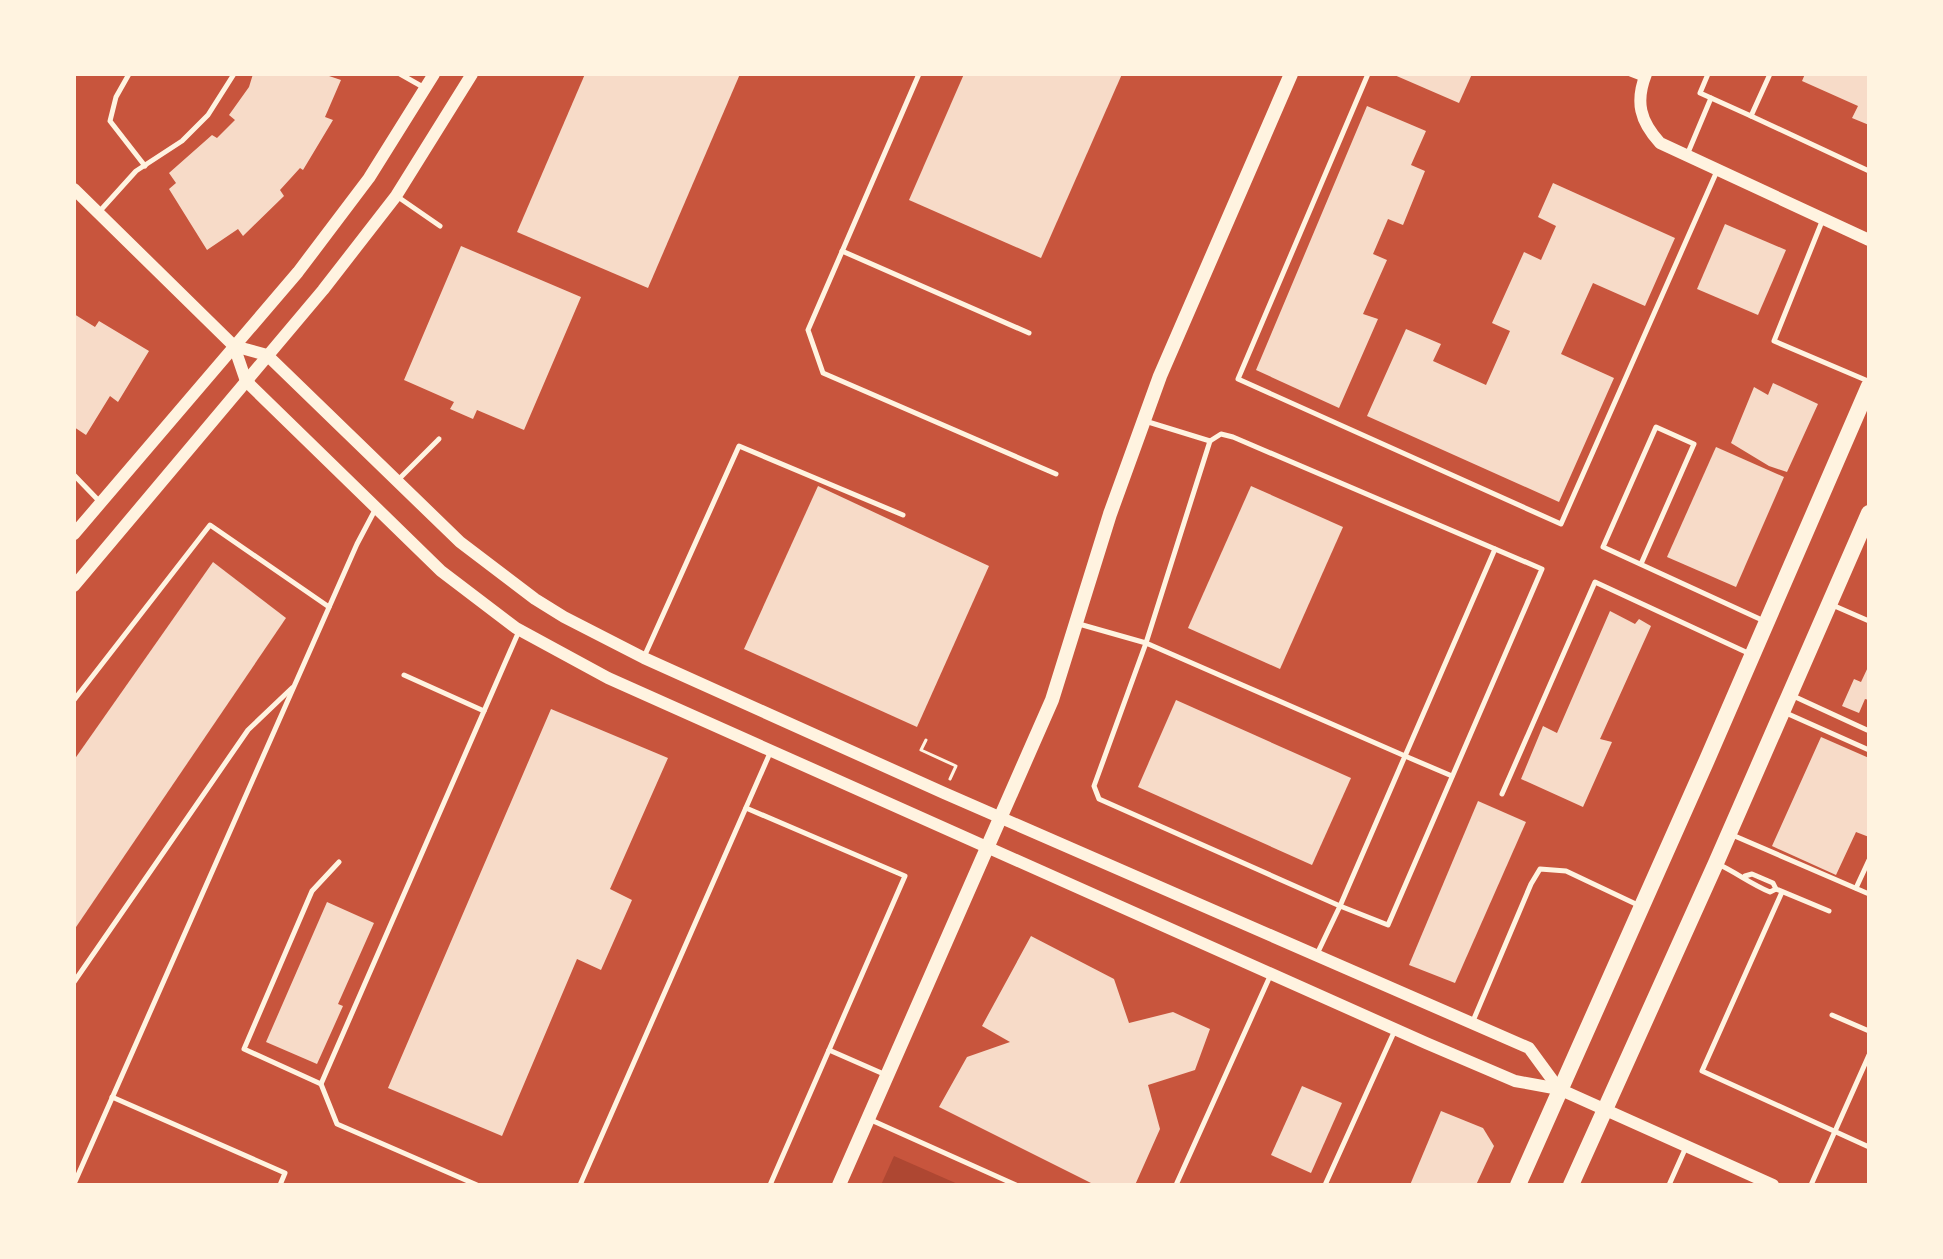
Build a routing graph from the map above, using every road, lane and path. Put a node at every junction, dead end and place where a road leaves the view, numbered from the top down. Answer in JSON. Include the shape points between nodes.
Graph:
{"nodes":[{"id":1,"x":129,"y":74,"type":"edge"},
{"id":2,"x":234,"y":74,"type":"edge"},
{"id":3,"x":400,"y":74,"type":"edge"},
{"id":4,"x":434,"y":74,"type":"edge"},
{"id":5,"x":472,"y":74,"type":"edge"},
{"id":6,"x":919,"y":74,"type":"edge"},
{"id":7,"x":1291,"y":74,"type":"edge"},
{"id":8,"x":1368,"y":74,"type":"edge"},
{"id":9,"x":1630,"y":74,"type":"edge"},
{"id":10,"x":1708,"y":74,"type":"edge"},
{"id":11,"x":1770,"y":74,"type":"edge"},
{"id":12,"x":1645,"y":77,"type":"edge"},
{"id":13,"x":425,"y":89,"type":"junction"},
{"id":14,"x":1711,"y":98,"type":"junction"},
{"id":15,"x":1751,"y":116,"type":"junction"},
{"id":16,"x":1687,"y":155,"type":"junction"},
{"id":17,"x":145,"y":166,"type":"junction"},
{"id":18,"x":1718,"y":171,"type":"junction"},
{"id":19,"x":1869,"y":171,"type":"edge"},
{"id":20,"x":74,"y":189,"type":"edge"},
{"id":21,"x":396,"y":196,"type":"junction"},
{"id":22,"x":98,"y":213,"type":"junction"},
{"id":23,"x":1823,"y":219,"type":"junction"},
{"id":24,"x":440,"y":226,"type":"dead end"},
{"id":25,"x":1869,"y":240,"type":"edge"},
{"id":26,"x":842,"y":251,"type":"junction"},
{"id":27,"x":1029,"y":333,"type":"dead end"},
{"id":28,"x":234,"y":346,"type":"junction"},
{"id":29,"x":267,"y":355,"type":"junction"},
{"id":30,"x":246,"y":381,"type":"junction"},
{"id":31,"x":1869,"y":383,"type":"edge"},
{"id":32,"x":1144,"y":420,"type":"junction"},
{"id":33,"x":439,"y":439,"type":"dead end"},
{"id":34,"x":1210,"y":441,"type":"junction"},
{"id":35,"x":1056,"y":474,"type":"dead end"},
{"id":36,"x":74,"y":475,"type":"edge"},
{"id":37,"x":398,"y":480,"type":"junction"},
{"id":38,"x":101,"y":503,"type":"junction"},
{"id":39,"x":376,"y":507,"type":"junction"},
{"id":40,"x":1869,"y":513,"type":"edge"},
{"id":41,"x":903,"y":515,"type":"dead end"},
{"id":42,"x":74,"y":534,"type":"edge"},
{"id":43,"x":1864,"y":539,"type":"edge"},
{"id":44,"x":1495,"y":549,"type":"junction"},
{"id":45,"x":1641,"y":564,"type":"junction"},
{"id":46,"x":74,"y":586,"type":"edge"},
{"id":47,"x":1829,"y":604,"type":"junction"},
{"id":48,"x":329,"y":607,"type":"junction"},
{"id":49,"x":1869,"y":621,"type":"edge"},
{"id":50,"x":1767,"y":622,"type":"junction"},
{"id":51,"x":1077,"y":623,"type":"junction"},
{"id":52,"x":519,"y":630,"type":"junction"},
{"id":53,"x":1146,"y":643,"type":"junction"},
{"id":54,"x":1753,"y":655,"type":"junction"},
{"id":55,"x":644,"y":658,"type":"junction"},
{"id":56,"x":404,"y":675,"type":"dead end"},
{"id":57,"x":295,"y":686,"type":"junction"},
{"id":58,"x":1790,"y":694,"type":"junction"},
{"id":59,"x":74,"y":700,"type":"edge"},
{"id":60,"x":484,"y":711,"type":"junction"},
{"id":61,"x":1783,"y":712,"type":"junction"},
{"id":62,"x":1869,"y":729,"type":"edge"},
{"id":63,"x":926,"y":740,"type":"dead end"},
{"id":64,"x":1869,"y":750,"type":"edge"},
{"id":65,"x":771,"y":752,"type":"junction"},
{"id":66,"x":1405,"y":756,"type":"junction"},
{"id":67,"x":1452,"y":776,"type":"junction"},
{"id":68,"x":944,"y":793,"type":"junction"},
{"id":69,"x":1502,"y":794,"type":"dead end"},
{"id":70,"x":746,"y":808,"type":"junction"},
{"id":71,"x":1001,"y":818,"type":"junction"},
{"id":72,"x":1729,"y":833,"type":"junction"},
{"id":73,"x":988,"y":850,"type":"junction"},
{"id":74,"x":1869,"y":860,"type":"edge"},
{"id":75,"x":339,"y":862,"type":"dead end"},
{"id":76,"x":1716,"y":863,"type":"junction"},
{"id":77,"x":1856,"y":889,"type":"junction"},
{"id":78,"x":1779,"y":890,"type":"junction"},
{"id":79,"x":1869,"y":894,"type":"edge"},
{"id":80,"x":1340,"y":906,"type":"junction"},
{"id":81,"x":1641,"y":906,"type":"junction"},
{"id":82,"x":1829,"y":911,"type":"dead end"},
{"id":83,"x":1316,"y":955,"type":"junction"},
{"id":84,"x":1272,"y":973,"type":"junction"},
{"id":85,"x":74,"y":982,"type":"edge"},
{"id":86,"x":1832,"y":1015,"type":"dead end"},
{"id":87,"x":1472,"y":1024,"type":"junction"},
{"id":88,"x":1395,"y":1029,"type":"junction"},
{"id":89,"x":1869,"y":1031,"type":"edge"},
{"id":90,"x":829,"y":1050,"type":"junction"},
{"id":91,"x":1869,"y":1055,"type":"edge"},
{"id":92,"x":888,"y":1076,"type":"junction"},
{"id":93,"x":321,"y":1084,"type":"junction"},
{"id":94,"x":1559,"y":1089,"type":"junction"},
{"id":95,"x":112,"y":1097,"type":"junction"},
{"id":96,"x":1603,"y":1110,"type":"junction"},
{"id":97,"x":869,"y":1120,"type":"junction"},
{"id":98,"x":1835,"y":1132,"type":"junction"},
{"id":99,"x":1686,"y":1147,"type":"junction"},
{"id":100,"x":1869,"y":1147,"type":"edge"},
{"id":101,"x":74,"y":1184,"type":"edge"},
{"id":102,"x":1768,"y":1184,"type":"edge"},
{"id":103,"x":280,"y":1185,"type":"edge"},
{"id":104,"x":477,"y":1185,"type":"edge"},
{"id":105,"x":580,"y":1185,"type":"edge"},
{"id":106,"x":770,"y":1185,"type":"edge"},
{"id":107,"x":839,"y":1185,"type":"edge"},
{"id":108,"x":1016,"y":1185,"type":"edge"},
{"id":109,"x":1176,"y":1185,"type":"edge"},
{"id":110,"x":1325,"y":1185,"type":"edge"},
{"id":111,"x":1518,"y":1185,"type":"edge"},
{"id":112,"x":1571,"y":1185,"type":"edge"},
{"id":113,"x":1669,"y":1185,"type":"edge"},
{"id":114,"x":1811,"y":1185,"type":"edge"}],
"edges":[{"from":1,"to":17,"type":"lane","via":[[110,121]]},
{"from":2,"to":17,"type":"lane","via":[[208,115]]},
{"from":3,"to":13,"type":"lane"},
{"from":4,"to":13,"type":"street"},
{"from":5,"to":21,"type":"street"},
{"from":6,"to":26,"type":"lane"},
{"from":7,"to":32,"type":"main road"},
{"from":8,"to":18,"type":"lane","via":[[1238,379],[1561,524]]},
{"from":9,"to":12,"type":"lane"},
{"from":10,"to":14,"type":"lane","via":[[1700,93]]},
{"from":11,"to":15,"type":"lane"},
{"from":12,"to":16,"type":"street","via":[[1638,100],[1641,118],[1660,143]]},
{"from":13,"to":28,"type":"street","via":[[369,178]]},
{"from":14,"to":15,"type":"lane"},
{"from":14,"to":16,"type":"lane"},
{"from":15,"to":19,"type":"lane"},
{"from":16,"to":18,"type":"street"},
{"from":17,"to":22,"type":"lane"},
{"from":18,"to":23,"type":"street"},
{"from":20,"to":22,"type":"street"},
{"from":21,"to":24,"type":"lane"},
{"from":21,"to":29,"type":"street"},
{"from":22,"to":28,"type":"street"},
{"from":23,"to":25,"type":"street"},
{"from":23,"to":31,"type":"lane","via":[[1774,341]]},
{"from":26,"to":27,"type":"lane"},
{"from":26,"to":35,"type":"lane","via":[[808,330],[823,373]]},
{"from":28,"to":29,"type":"street"},
{"from":28,"to":30,"type":"street"},
{"from":28,"to":38,"type":"street"},
{"from":29,"to":30,"type":"street"},
{"from":29,"to":37,"type":"street"},
{"from":30,"to":39,"type":"street"},
{"from":30,"to":46,"type":"street"},
{"from":31,"to":50,"type":"main road"},
{"from":32,"to":34,"type":"lane"},
{"from":32,"to":51,"type":"main road"},
{"from":33,"to":37,"type":"lane"},
{"from":34,"to":44,"type":"lane","via":[[1221,434],[1233,437]]},
{"from":34,"to":53,"type":"lane"},
{"from":36,"to":38,"type":"lane"},
{"from":37,"to":55,"type":"street","via":[[460,542],[535,599]]},
{"from":38,"to":42,"type":"street"},
{"from":39,"to":48,"type":"lane"},
{"from":39,"to":52,"type":"street","via":[[441,571]]},
{"from":40,"to":43,"type":"main road"},
{"from":41,"to":55,"type":"lane","via":[[739,446]]},
{"from":43,"to":47,"type":"main road"},
{"from":44,"to":66,"type":"lane"},
{"from":44,"to":67,"type":"lane","via":[[1542,569]]},
{"from":45,"to":45,"type":"lane","via":[[1694,444],[1656,427],[1603,547]]},
{"from":45,"to":50,"type":"lane"},
{"from":47,"to":49,"type":"lane"},
{"from":47,"to":58,"type":"main road"},
{"from":48,"to":57,"type":"lane"},
{"from":48,"to":59,"type":"lane","via":[[210,525]]},
{"from":50,"to":54,"type":"main road"},
{"from":51,"to":53,"type":"lane"},
{"from":51,"to":71,"type":"main road","via":[[1052,700]]},
{"from":52,"to":60,"type":"lane"},
{"from":52,"to":65,"type":"street","via":[[608,678]]},
{"from":53,"to":66,"type":"lane"},
{"from":53,"to":80,"type":"lane","via":[[1094,786],[1099,799]]},
{"from":54,"to":69,"type":"lane","via":[[1595,582]]},
{"from":54,"to":81,"type":"main road"},
{"from":55,"to":68,"type":"street"},
{"from":56,"to":60,"type":"lane"},
{"from":57,"to":85,"type":"lane","via":[[248,730]]},
{"from":57,"to":95,"type":"lane"},
{"from":58,"to":61,"type":"main road"},
{"from":58,"to":62,"type":"lane"},
{"from":60,"to":93,"type":"lane"},
{"from":61,"to":64,"type":"lane"},
{"from":61,"to":72,"type":"main road"},
{"from":63,"to":68,"type":"path","via":[[921,750],[956,766]]},
{"from":65,"to":70,"type":"lane"},
{"from":65,"to":73,"type":"street"},
{"from":66,"to":67,"type":"lane"},
{"from":66,"to":80,"type":"lane"},
{"from":67,"to":80,"type":"lane","via":[[1388,925]]},
{"from":68,"to":71,"type":"street"},
{"from":70,"to":90,"type":"lane","via":[[905,876]]},
{"from":70,"to":105,"type":"lane"},
{"from":71,"to":73,"type":"main road"},
{"from":71,"to":83,"type":"street"},
{"from":72,"to":76,"type":"main road"},
{"from":72,"to":77,"type":"lane"},
{"from":73,"to":84,"type":"street"},
{"from":73,"to":92,"type":"main road"},
{"from":74,"to":77,"type":"lane"},
{"from":75,"to":93,"type":"lane","via":[[312,891],[244,1049]]},
{"from":76,"to":78,"type":"lane","via":[[1752,874]]},
{"from":76,"to":96,"type":"main road"},
{"from":77,"to":79,"type":"lane"},
{"from":78,"to":82,"type":"lane"},
{"from":78,"to":98,"type":"lane","via":[[1702,1071]]},
{"from":80,"to":83,"type":"lane"},
{"from":81,"to":87,"type":"lane","via":[[1566,871],[1540,869]]},
{"from":81,"to":94,"type":"main road"},
{"from":83,"to":87,"type":"street"},
{"from":84,"to":88,"type":"street"},
{"from":84,"to":109,"type":"lane"},
{"from":86,"to":89,"type":"lane"},
{"from":87,"to":94,"type":"street","via":[[1529,1048]]},
{"from":88,"to":94,"type":"street","via":[[1515,1081]]},
{"from":88,"to":110,"type":"lane"},
{"from":90,"to":92,"type":"lane"},
{"from":90,"to":106,"type":"lane"},
{"from":91,"to":98,"type":"lane"},
{"from":92,"to":97,"type":"main road"},
{"from":93,"to":104,"type":"lane","via":[[337,1124]]},
{"from":94,"to":96,"type":"street"},
{"from":94,"to":111,"type":"main road"},
{"from":95,"to":101,"type":"lane"},
{"from":95,"to":103,"type":"lane","via":[[285,1173]]},
{"from":96,"to":99,"type":"street"},
{"from":96,"to":112,"type":"main road"},
{"from":97,"to":107,"type":"main road"},
{"from":97,"to":108,"type":"lane"},
{"from":98,"to":100,"type":"lane"},
{"from":98,"to":114,"type":"lane"},
{"from":99,"to":102,"type":"street"},
{"from":99,"to":113,"type":"lane"}]}
